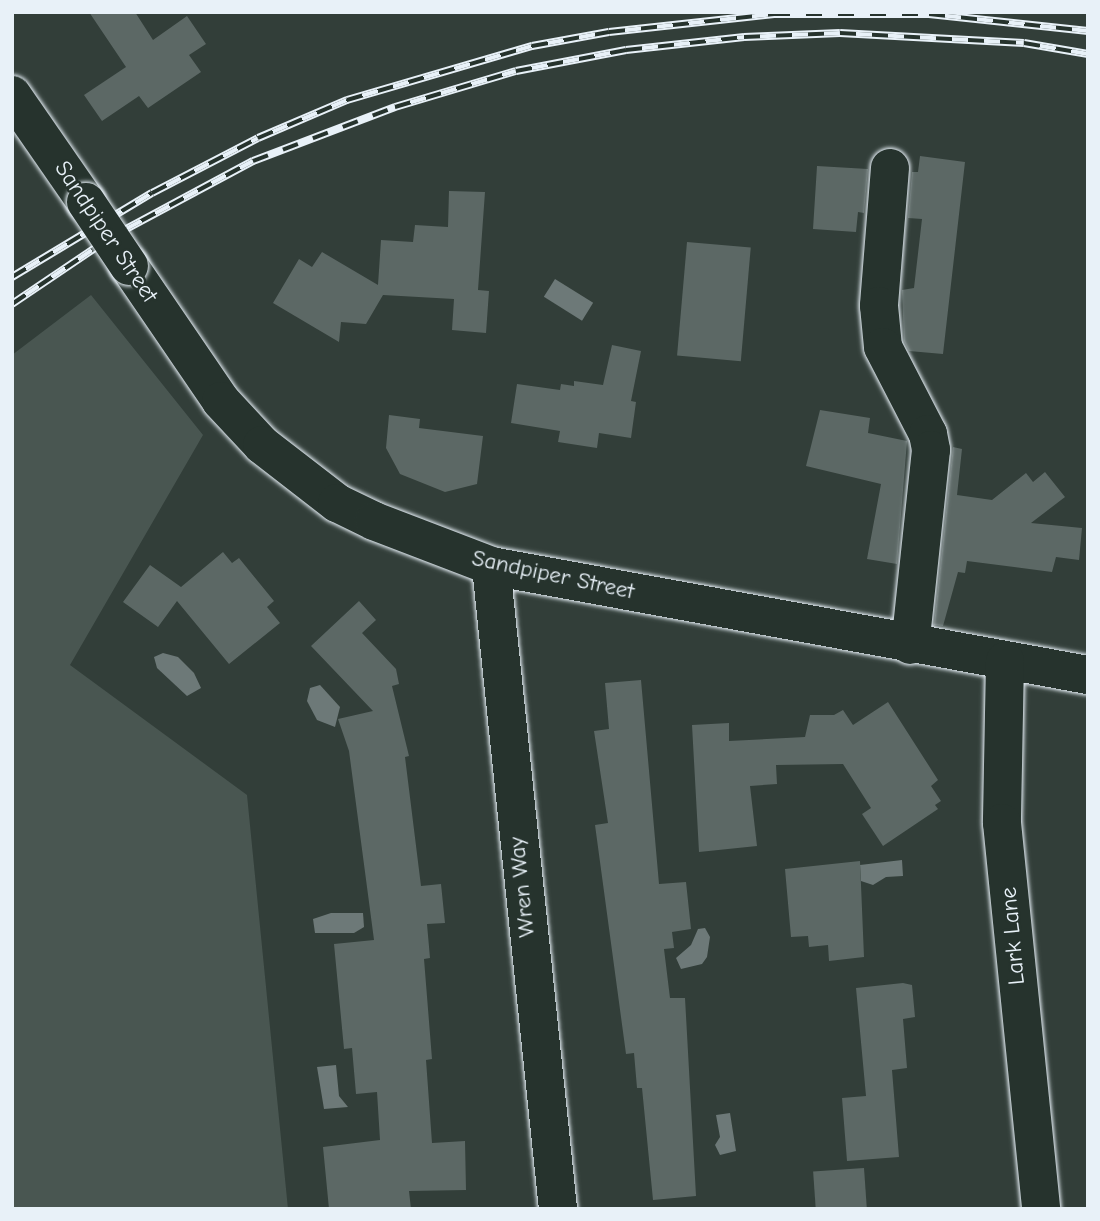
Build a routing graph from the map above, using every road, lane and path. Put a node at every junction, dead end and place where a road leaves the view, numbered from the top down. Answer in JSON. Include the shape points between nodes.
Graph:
{"nodes":[{"id":1,"x":12,"y":95,"type":"edge"},
{"id":2,"x":890,"y":168,"type":"dead end"},
{"id":3,"x":491,"y":566,"type":"junction"},
{"id":4,"x":910,"y":645,"type":"junction"},
{"id":5,"x":1006,"y":662,"type":"junction"},
{"id":6,"x":1088,"y":676,"type":"edge"},
{"id":7,"x":558,"y":1209,"type":"edge"},
{"id":8,"x":1041,"y":1209,"type":"edge"}],
"edges":[{"from":1,"to":3,"type":"street","name":"Sandpiper Street","bridge":true,"via":[[221,401],[297,475],[337,503]]},
{"from":2,"to":4,"type":"street","via":[[879,306],[883,347],[928,434],[931,450]]},
{"from":3,"to":4,"type":"street","name":"Sandpiper Street"},
{"from":3,"to":7,"type":"street","name":"Wren Way"},
{"from":4,"to":5,"type":"street","name":"Sandpiper Street"},
{"from":5,"to":6,"type":"street","name":"Sandpiper Street"},
{"from":5,"to":8,"type":"street","name":"Lark Lane","via":[[1002,822]]}]}
